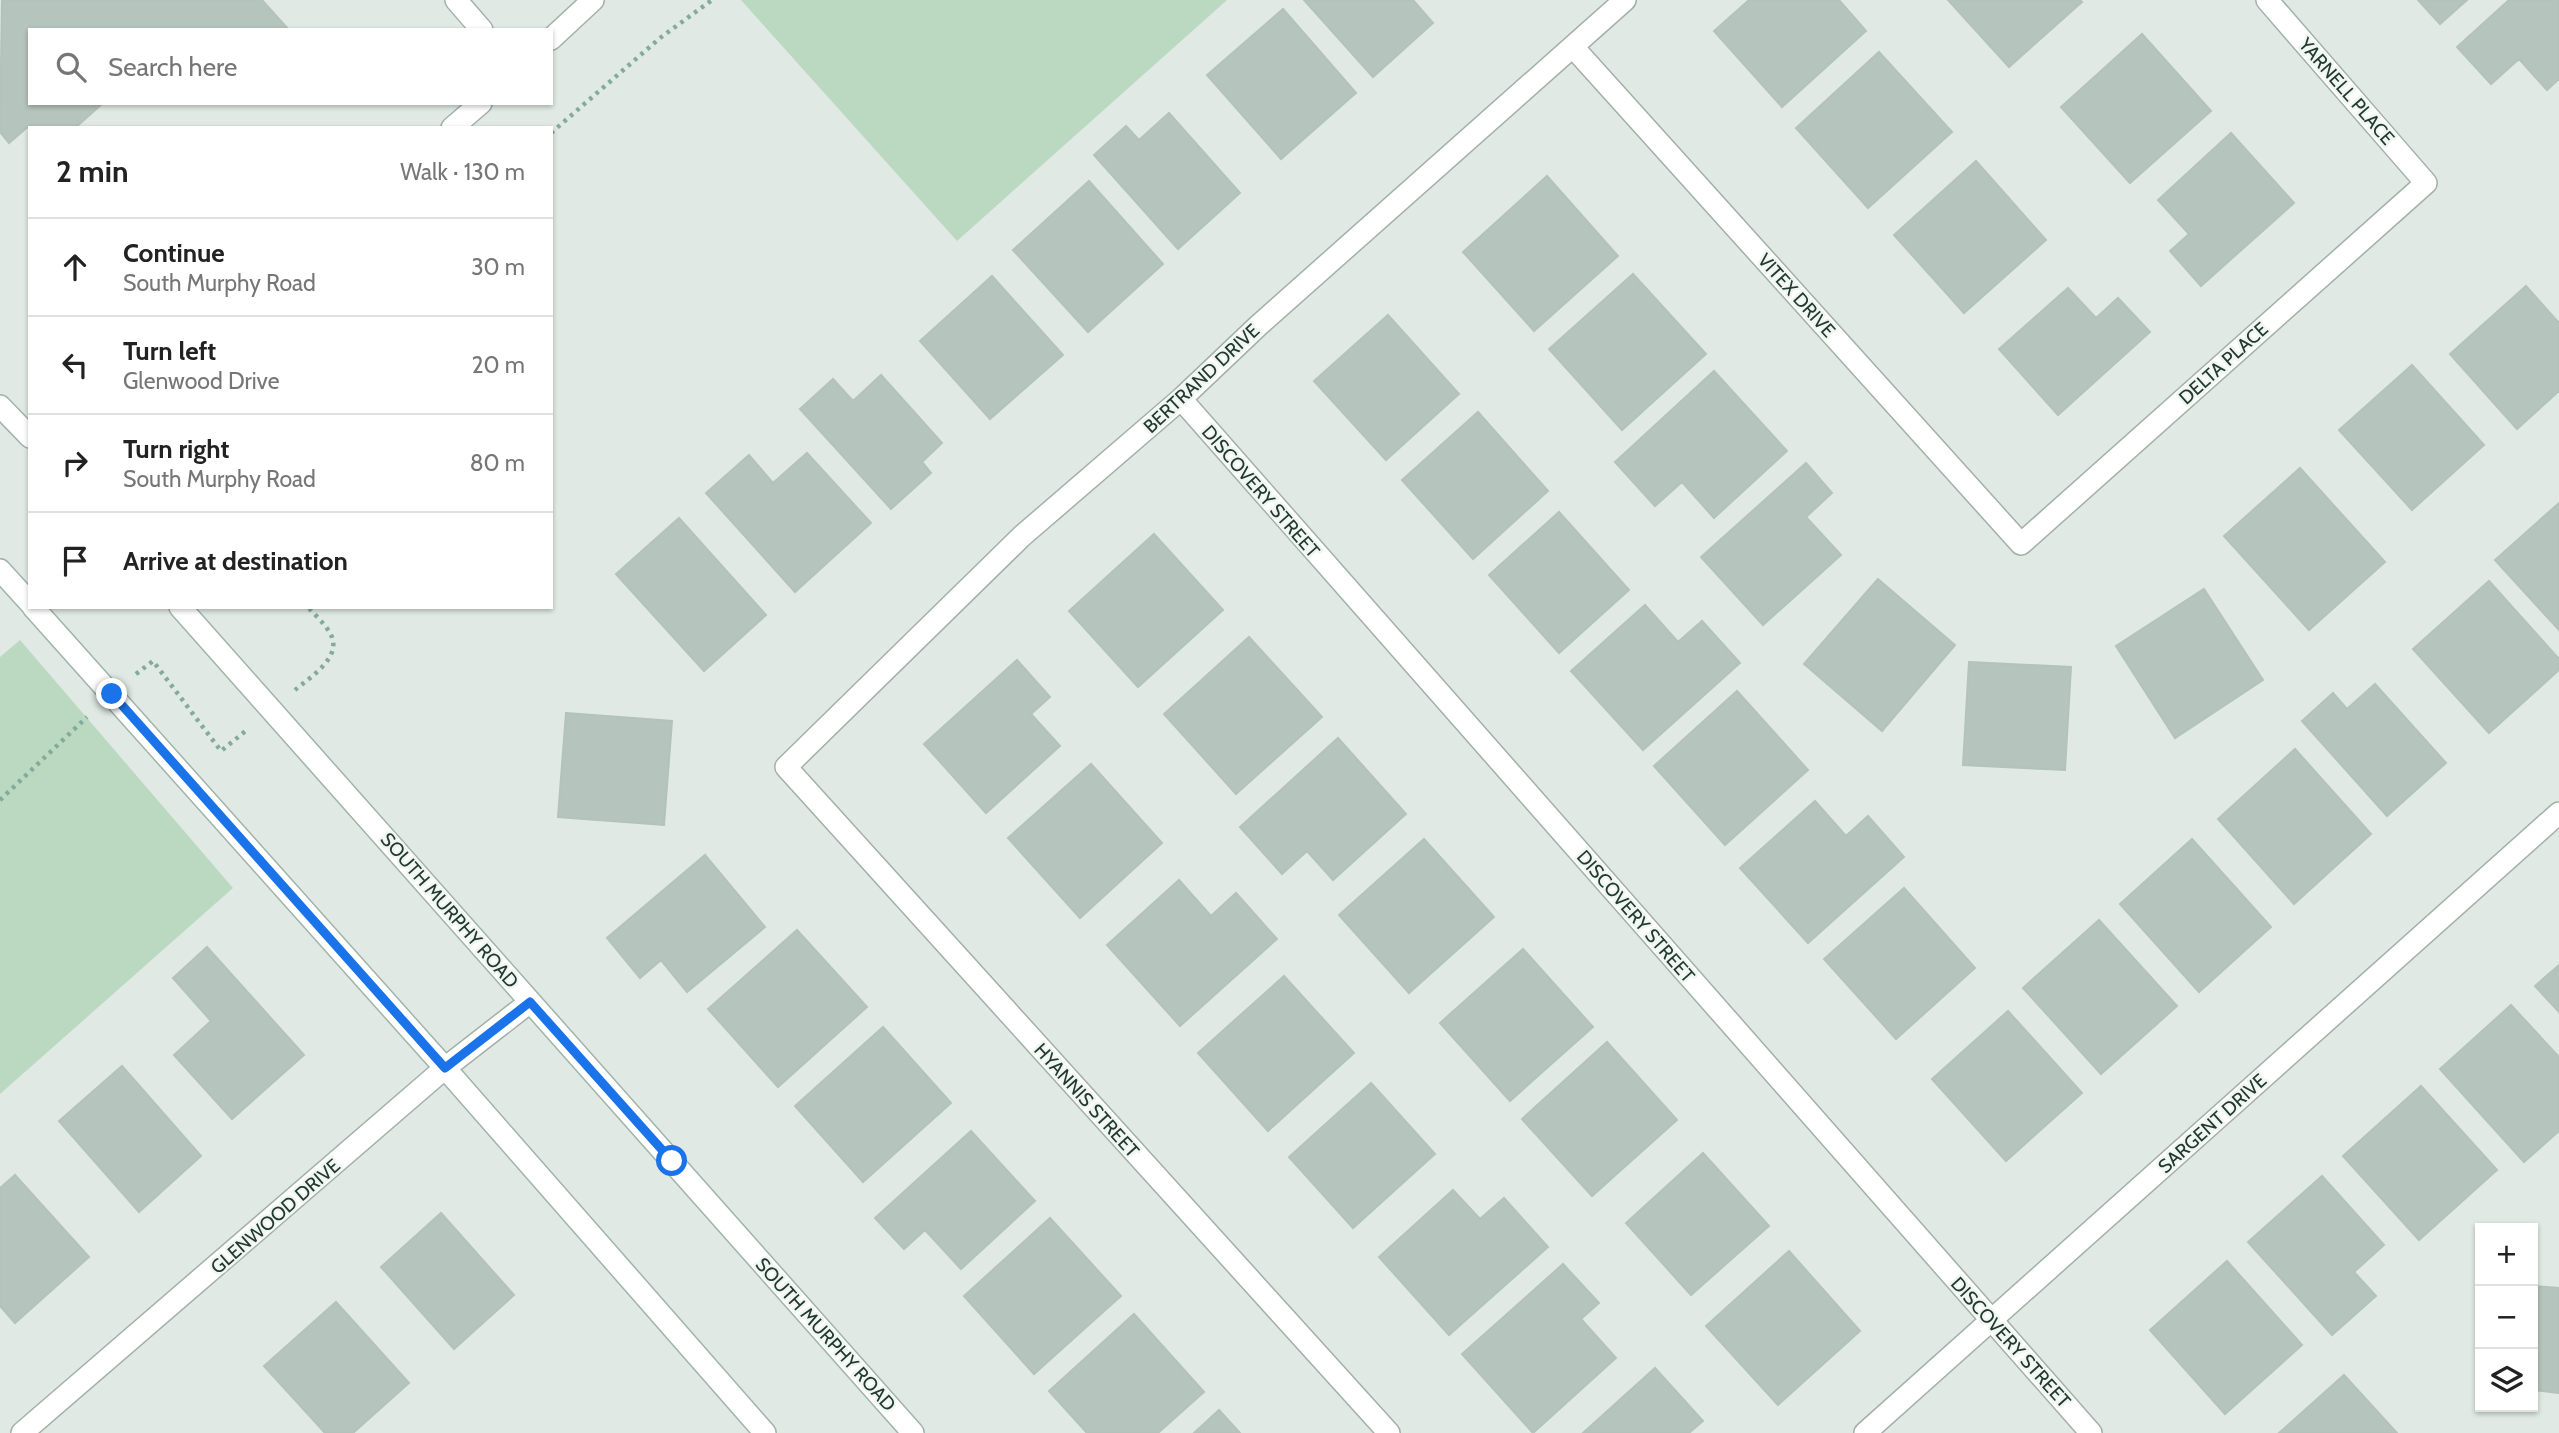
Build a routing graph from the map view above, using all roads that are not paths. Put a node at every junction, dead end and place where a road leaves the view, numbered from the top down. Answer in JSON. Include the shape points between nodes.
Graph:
{"nodes":[{"id":1,"x":456,"y":0,"type":"edge"},
{"id":2,"x":593,"y":0,"type":"edge"},
{"id":3,"x":1625,"y":0,"type":"edge"},
{"id":4,"x":2267,"y":0,"type":"edge"},
{"id":5,"x":480,"y":28,"type":"edge"},
{"id":6,"x":553,"y":37,"type":"edge"},
{"id":7,"x":1573,"y":47,"type":"junction"},
{"id":8,"x":479,"y":105,"type":"edge"},
{"id":9,"x":454,"y":126,"type":"edge"},
{"id":10,"x":2426,"y":183,"type":"joint"},
{"id":11,"x":1181,"y":399,"type":"junction"},
{"id":12,"x":0,"y":406,"type":"edge"},
{"id":13,"x":28,"y":435,"type":"edge"},
{"id":14,"x":2021,"y":544,"type":"joint"},
{"id":15,"x":0,"y":570,"type":"edge"},
{"id":16,"x":28,"y":601,"type":"edge"},
{"id":17,"x":36,"y":609,"type":"edge"},
{"id":18,"x":182,"y":609,"type":"edge"},
{"id":19,"x":786,"y":767,"type":"joint"},
{"id":20,"x":2559,"y":813,"type":"edge"},
{"id":21,"x":530,"y":1002,"type":"junction"},
{"id":22,"x":445,"y":1068,"type":"junction"},
{"id":23,"x":1991,"y":1320,"type":"junction"},
{"id":24,"x":22,"y":1433,"type":"edge"},
{"id":25,"x":765,"y":1433,"type":"edge"},
{"id":26,"x":913,"y":1433,"type":"edge"},
{"id":27,"x":1389,"y":1433,"type":"edge"},
{"id":28,"x":1865,"y":1433,"type":"edge"},
{"id":29,"x":2091,"y":1433,"type":"edge"}],
"edges":[{"from":1,"to":5,"type":"street"},
{"from":2,"to":6,"type":"street"},
{"from":3,"to":7,"type":"street","name":"BERTRAND DRIVE"},
{"from":4,"to":10,"type":"street","name":"YARNELL PLACE"},
{"from":7,"to":11,"type":"street","name":"BERTRAND DRIVE"},
{"from":7,"to":14,"type":"street","name":"VITEX DRIVE"},
{"from":8,"to":9,"type":"street"},
{"from":10,"to":14,"type":"street","name":"DELTA PLACE"},
{"from":11,"to":19,"type":"street","name":"BERTRAND DRIVE","via":[[1022,536]]},
{"from":11,"to":23,"type":"street","name":"DISCOVERY STREET"},
{"from":12,"to":13,"type":"street"},
{"from":15,"to":16,"type":"street"},
{"from":17,"to":22,"type":"street"},
{"from":18,"to":21,"type":"street","name":"SOUTH MURPHY ROAD"},
{"from":19,"to":27,"type":"street","name":"HYANNIS STREET"},
{"from":20,"to":23,"type":"street","name":"SARGENT DRIVE"},
{"from":21,"to":22,"type":"street","name":"GLENWOOD DRIVE"},
{"from":21,"to":26,"type":"street","name":"SOUTH MURPHY ROAD"},
{"from":22,"to":24,"type":"street","name":"GLENWOOD DRIVE"},
{"from":22,"to":25,"type":"street"},
{"from":23,"to":28,"type":"street","name":"SARGENT DRIVE"},
{"from":23,"to":29,"type":"street","name":"DISCOVERY STREET"}]}
